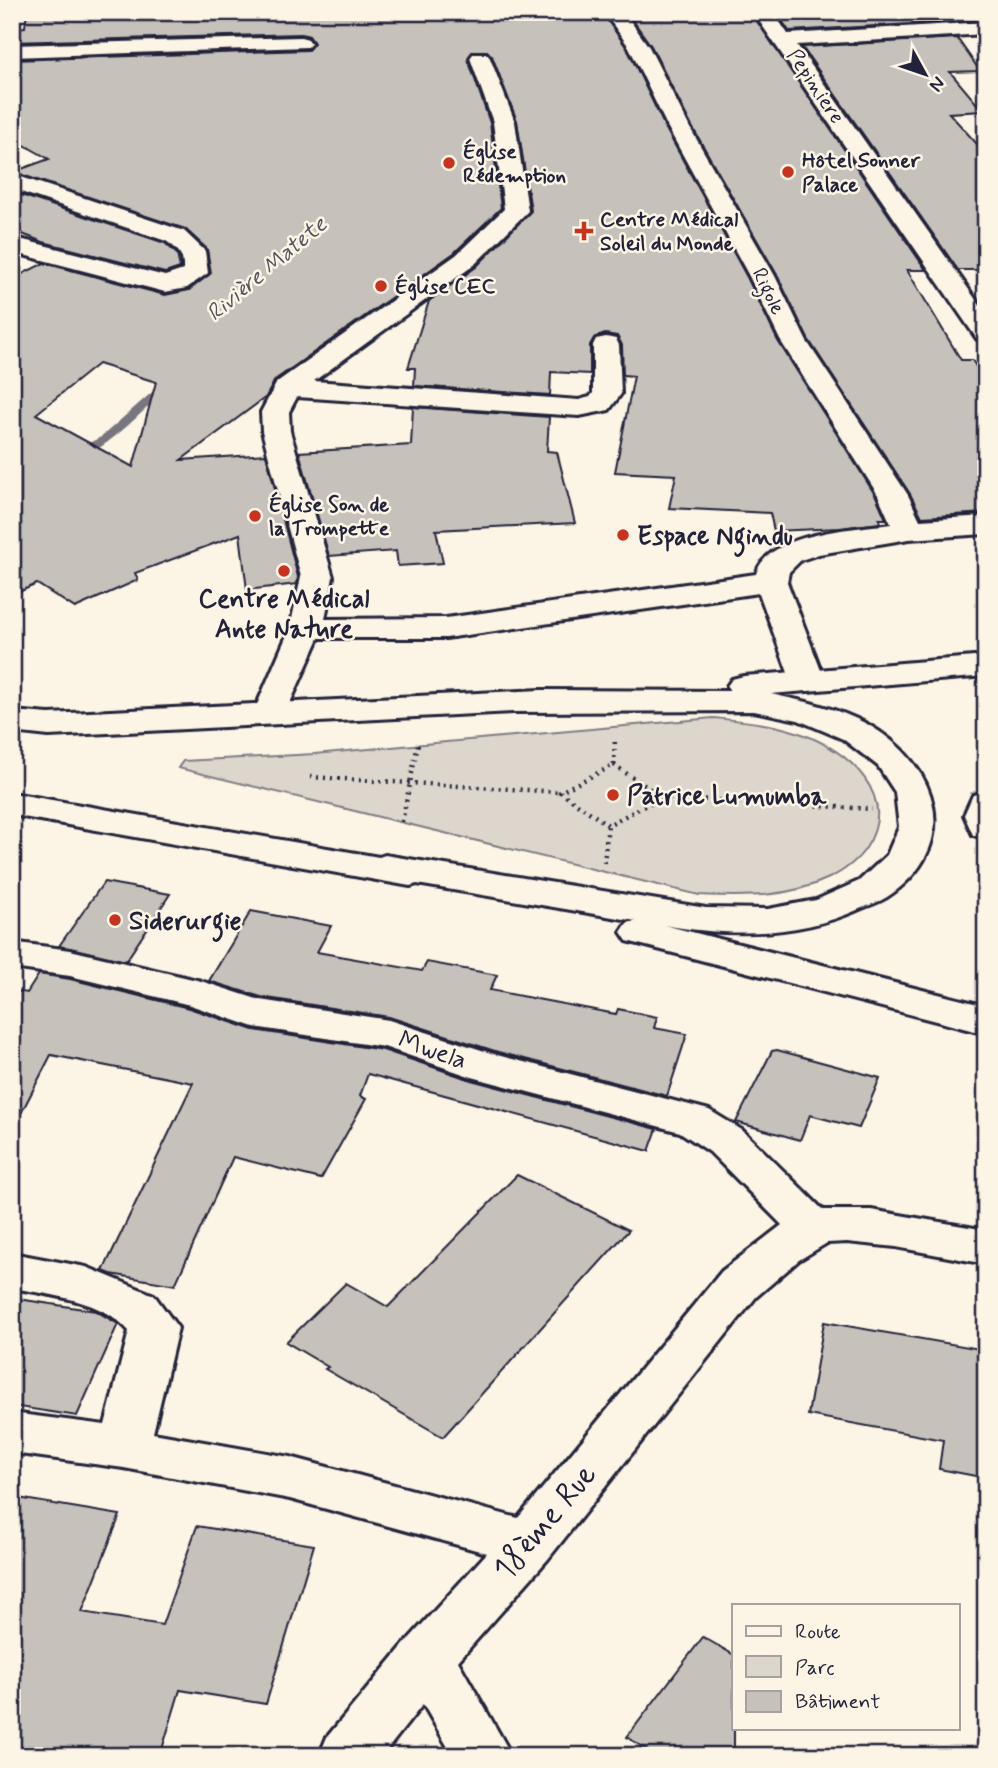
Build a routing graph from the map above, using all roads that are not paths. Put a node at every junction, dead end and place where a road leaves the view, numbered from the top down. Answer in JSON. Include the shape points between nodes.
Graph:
{"nodes":[{"id":1,"x":614,"y":12,"type":"edge"},
{"id":2,"x":763,"y":12,"type":"edge"},
{"id":3,"x":986,"y":28,"type":"edge"},
{"id":4,"x":784,"y":40,"type":"junction"},
{"id":5,"x":301,"y":43,"type":"dead end"},
{"id":6,"x":12,"y":51,"type":"edge"},
{"id":7,"x":480,"y":58,"type":"dead end"},
{"id":8,"x":12,"y":181,"type":"edge"},
{"id":9,"x":12,"y":244,"type":"edge"},
{"id":10,"x":986,"y":333,"type":"edge"},
{"id":11,"x":606,"y":345,"type":"dead end"},
{"id":12,"x":287,"y":388,"type":"junction"},
{"id":13,"x":986,"y":525,"type":"edge"},
{"id":14,"x":909,"y":530,"type":"junction"},
{"id":15,"x":771,"y":582,"type":"junction"},
{"id":16,"x":307,"y":628,"type":"junction"},
{"id":17,"x":986,"y":666,"type":"edge"},
{"id":18,"x":808,"y":681,"type":"junction"},
{"id":19,"x":515,"y":702,"type":"junction"},
{"id":20,"x":270,"y":714,"type":"junction"},
{"id":21,"x":12,"y":721,"type":"edge"},
{"id":22,"x":986,"y":803,"type":"edge"},
{"id":23,"x":12,"y":804,"type":"edge"},
{"id":24,"x":986,"y":827,"type":"edge"},
{"id":25,"x":385,"y":867,"type":"junction"},
{"id":26,"x":12,"y":955,"type":"edge"},
{"id":27,"x":986,"y":1020,"type":"edge"},
{"id":28,"x":814,"y":1228,"type":"junction"},
{"id":29,"x":986,"y":1247,"type":"edge"},
{"id":30,"x":12,"y":1270,"type":"edge"},
{"id":31,"x":12,"y":1433,"type":"edge"},
{"id":32,"x":124,"y":1448,"type":"junction"},
{"id":33,"x":528,"y":1543,"type":"junction"},
{"id":34,"x":426,"y":1658,"type":"junction"},
{"id":35,"x":348,"y":1756,"type":"edge"},
{"id":36,"x":484,"y":1756,"type":"edge"}],
"edges":[{"from":1,"to":14,"type":"main road","name":"Rigole","via":[[639,47],[793,341],[893,495]]},
{"from":2,"to":4,"type":"main road","name":"Pepiniere"},
{"from":3,"to":4,"type":"main road"},
{"from":4,"to":10,"type":"main road","name":"Pepiniere"},
{"from":5,"to":6,"type":"main road"},
{"from":7,"to":12,"type":"main road","via":[[504,122],[516,211],[465,260]]},
{"from":8,"to":9,"type":"main road","via":[[175,236],[192,247],[197,260],[195,273],[178,283],[165,284]]},
{"from":11,"to":12,"type":"main road","via":[[607,394],[599,404],[579,408]]},
{"from":12,"to":16,"type":"main road","via":[[275,412],[275,431],[317,578]]},
{"from":13,"to":14,"type":"main road"},
{"from":14,"to":15,"type":"main road","via":[[790,553],[773,570]]},
{"from":15,"to":16,"type":"main road","via":[[446,628]]},
{"from":15,"to":18,"type":"main road"},
{"from":16,"to":20,"type":"main road"},
{"from":17,"to":18,"type":"main road"},
{"from":18,"to":19,"type":"main road"},
{"from":19,"to":20,"type":"main road"},
{"from":19,"to":25,"type":"main road","via":[[754,701],[808,712],[855,732],[891,760],[914,792],[918,827],[904,860],[873,889],[826,910],[768,921],[706,920]]},
{"from":20,"to":21,"type":"main road","via":[[49,725]]},
{"from":22,"to":24,"type":"main road"},
{"from":23,"to":25,"type":"main road"},
{"from":25,"to":27,"type":"main road"},
{"from":26,"to":28,"type":"main road","name":"Mwela","via":[[71,962],[201,994],[254,1013],[389,1034],[487,1067],[694,1121],[726,1141]]},
{"from":28,"to":29,"type":"main road","via":[[856,1225]]},
{"from":28,"to":33,"type":"main road","name":"18ème Rue","via":[[738,1284]]},
{"from":30,"to":32,"type":"main road","via":[[86,1285],[137,1308],[154,1328]]},
{"from":31,"to":32,"type":"main road"},
{"from":32,"to":33,"type":"main road","via":[[290,1478]]},
{"from":33,"to":34,"type":"main road","name":"18ème Rue"},
{"from":34,"to":35,"type":"main road","name":"18ème Rue"},
{"from":34,"to":36,"type":"main road"}]}
